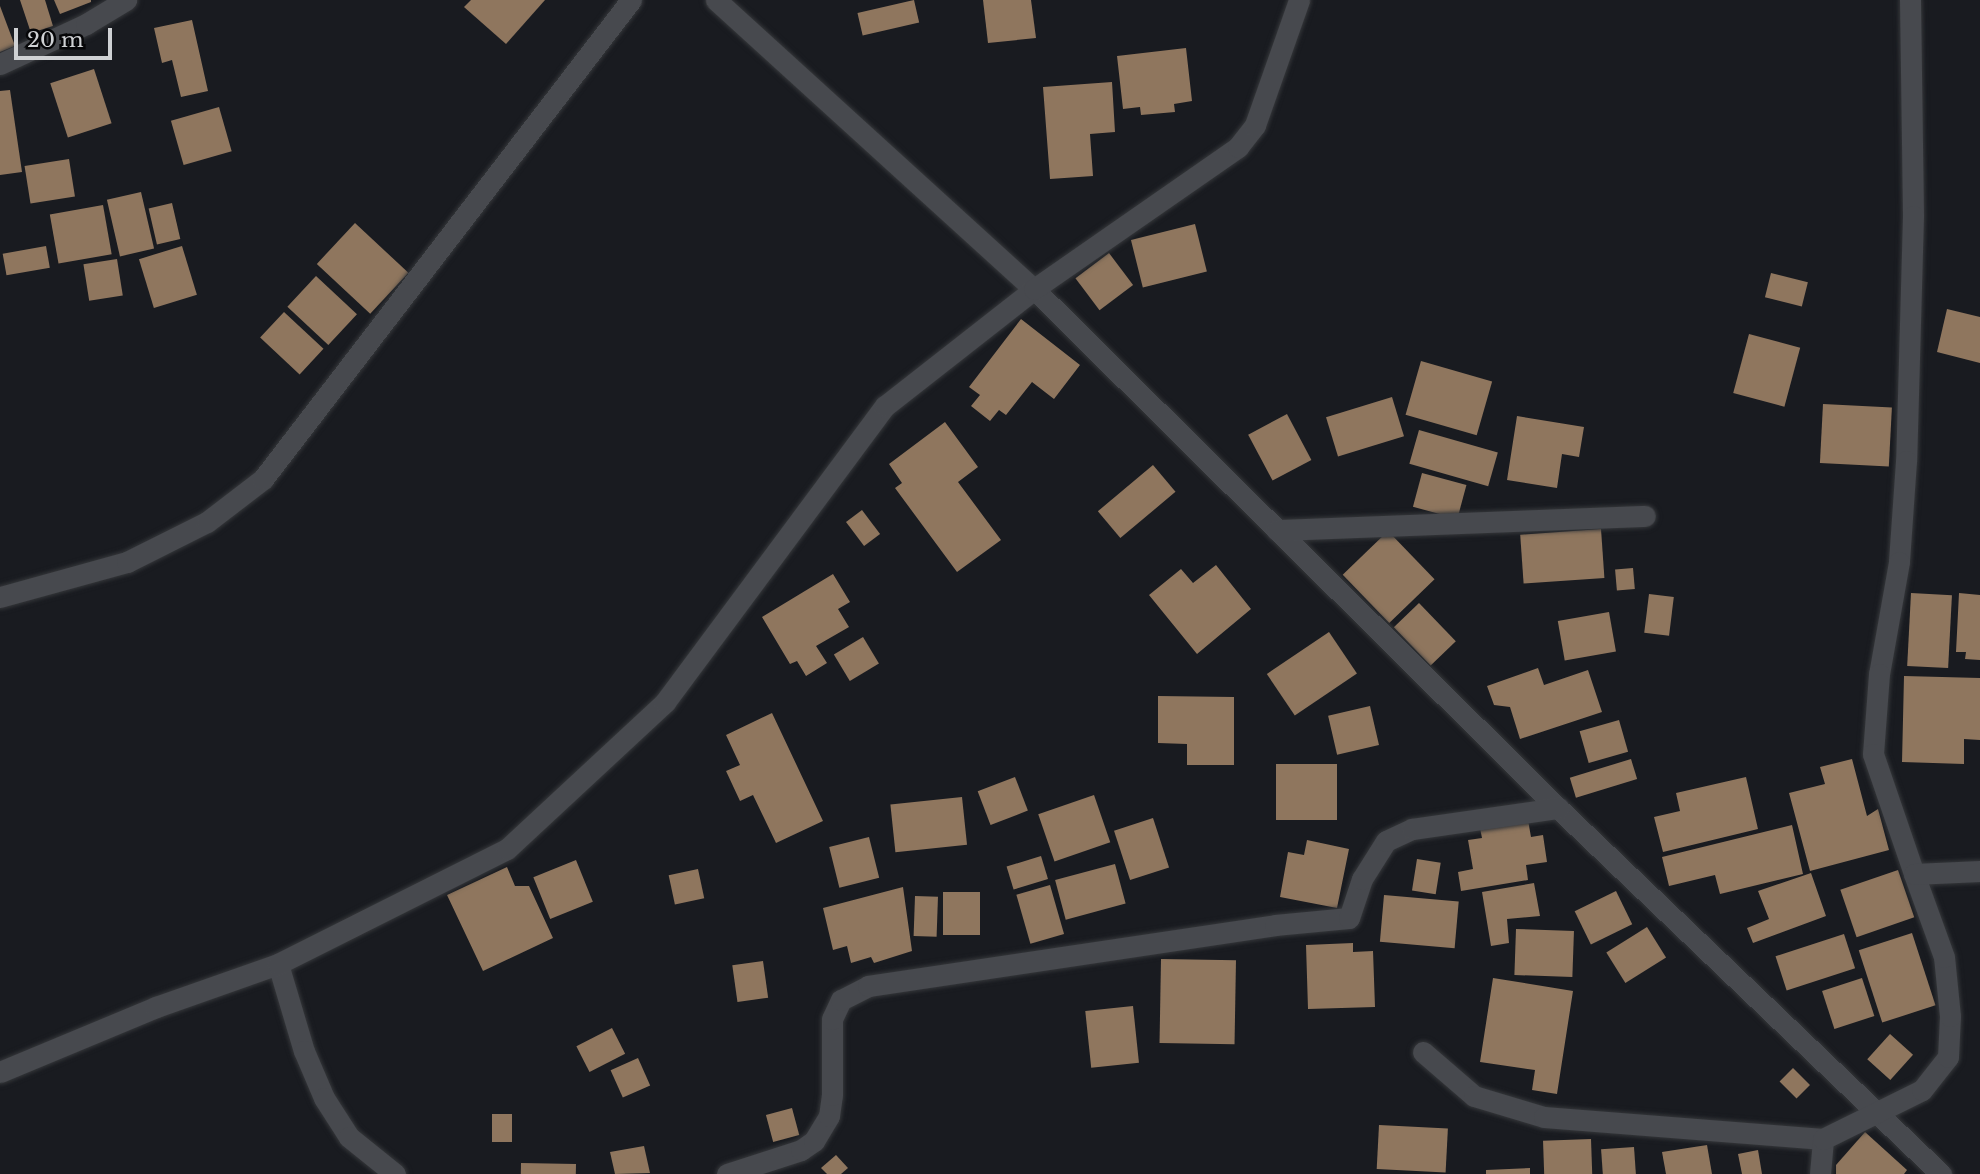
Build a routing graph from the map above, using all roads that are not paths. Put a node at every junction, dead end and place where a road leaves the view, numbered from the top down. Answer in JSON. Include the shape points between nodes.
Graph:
{"nodes":[{"id":1,"x":126,"y":0,"type":"edge"},
{"id":2,"x":631,"y":0,"type":"edge"},
{"id":3,"x":716,"y":0,"type":"edge"},
{"id":4,"x":1299,"y":0,"type":"edge"},
{"id":5,"x":1910,"y":0,"type":"edge"},
{"id":6,"x":0,"y":64,"type":"edge"},
{"id":7,"x":1034,"y":289,"type":"junction"},
{"id":8,"x":1646,"y":516,"type":"dead end"},
{"id":9,"x":1277,"y":530,"type":"junction"},
{"id":10,"x":0,"y":597,"type":"edge"},
{"id":11,"x":1558,"y":808,"type":"junction"},
{"id":12,"x":1980,"y":872,"type":"edge"},
{"id":13,"x":1914,"y":874,"type":"junction"},
{"id":14,"x":278,"y":964,"type":"junction"},
{"id":15,"x":1423,"y":1052,"type":"dead end"},
{"id":16,"x":0,"y":1072,"type":"edge"},
{"id":17,"x":1877,"y":1112,"type":"junction"},
{"id":18,"x":1823,"y":1139,"type":"junction"},
{"id":19,"x":395,"y":1174,"type":"edge"},
{"id":20,"x":727,"y":1174,"type":"edge"},
{"id":21,"x":1820,"y":1174,"type":"edge"},
{"id":22,"x":1941,"y":1174,"type":"edge"}],
"edges":[{"from":1,"to":6,"type":"street"},
{"from":2,"to":10,"type":"street","via":[[263,479],[207,522],[127,562]]},
{"from":3,"to":7,"type":"street"},
{"from":4,"to":7,"type":"street","via":[[1255,125],[1238,147]]},
{"from":5,"to":13,"type":"street","via":[[1913,216],[1906,461],[1899,562],[1879,674],[1872,754]]},
{"from":7,"to":9,"type":"street"},
{"from":7,"to":14,"type":"street","via":[[885,406],[666,702],[507,849]]},
{"from":8,"to":9,"type":"street"},
{"from":9,"to":11,"type":"street"},
{"from":11,"to":17,"type":"street"},
{"from":11,"to":20,"type":"street","via":[[1412,829],[1386,841],[1362,879],[1349,918],[868,986],[841,1000],[832,1019],[829,1116],[814,1141],[801,1150]]},
{"from":12,"to":13,"type":"street"},
{"from":13,"to":17,"type":"street","via":[[1944,957],[1950,1016],[1948,1057],[1922,1090]]},
{"from":14,"to":16,"type":"street","via":[[156,1007]]},
{"from":14,"to":19,"type":"street","via":[[304,1051],[324,1098],[349,1137]]},
{"from":15,"to":18,"type":"street","via":[[1474,1096],[1534,1115]]},
{"from":17,"to":18,"type":"street"},
{"from":17,"to":22,"type":"street"},
{"from":18,"to":21,"type":"street"}]}
